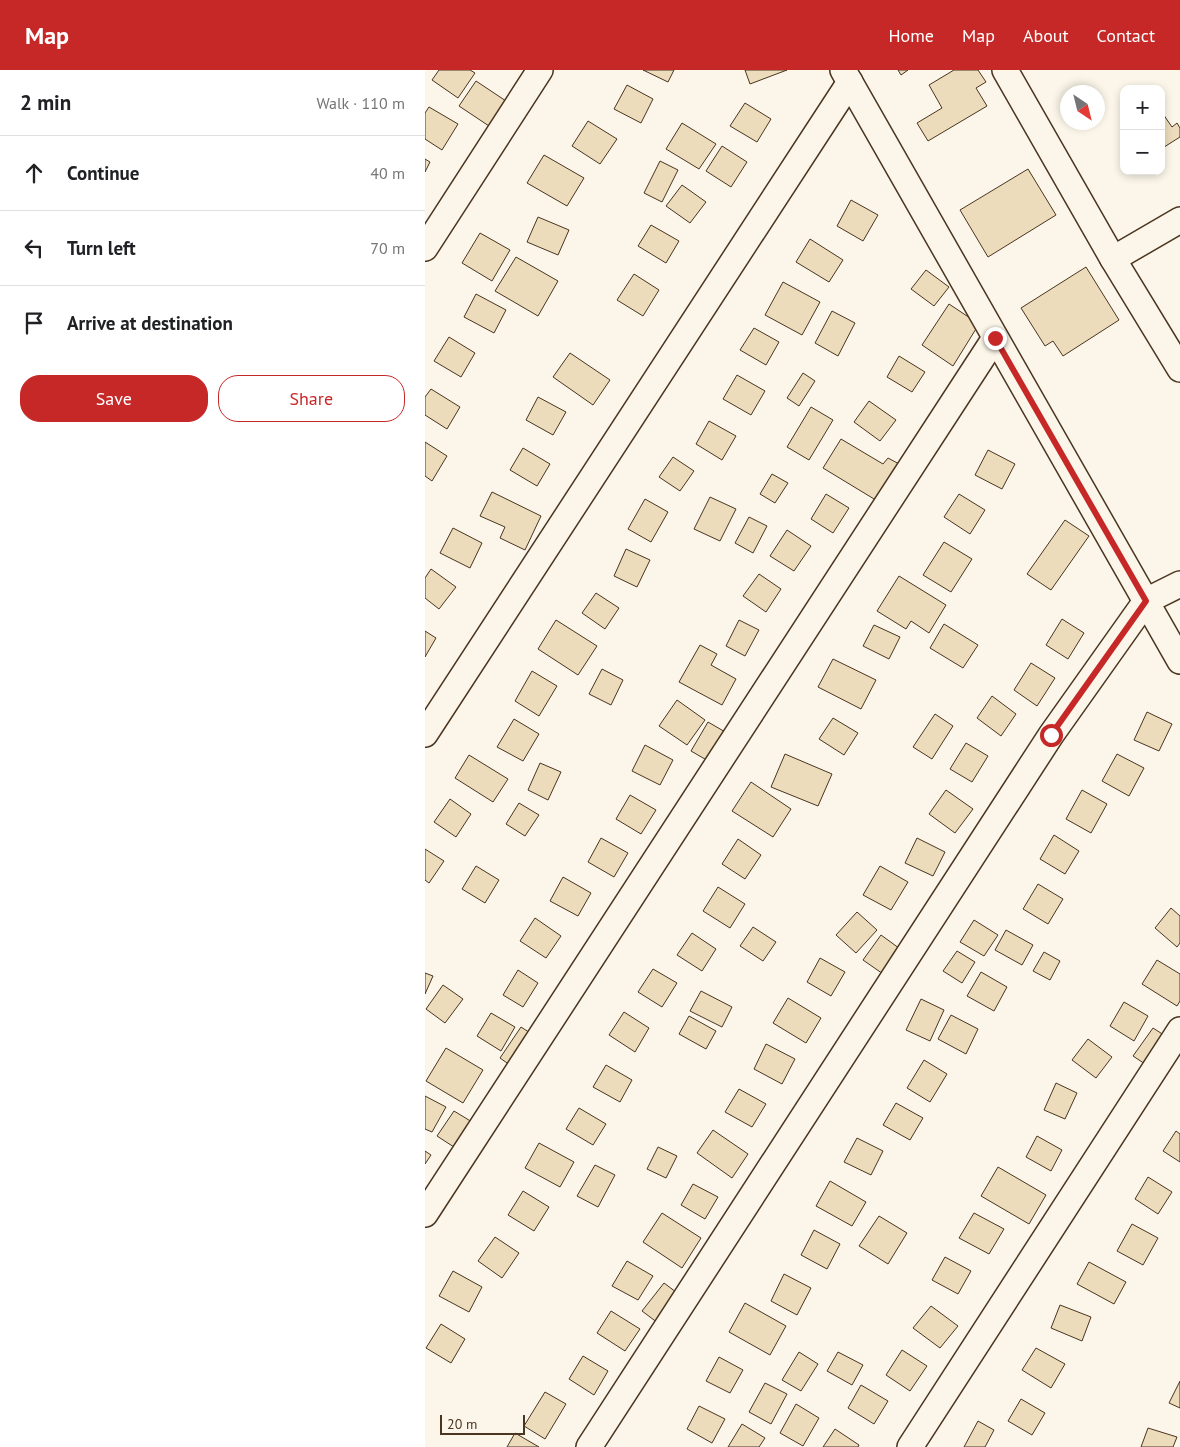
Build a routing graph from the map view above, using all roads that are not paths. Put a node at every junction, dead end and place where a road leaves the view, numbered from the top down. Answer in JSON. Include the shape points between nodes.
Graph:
{"nodes":[{"id":1,"x":539,"y":70,"type":"edge"},
{"id":2,"x":1005,"y":70,"type":"edge"},
{"id":3,"x":846,"y":76,"type":"edge"},
{"id":4,"x":1180,"y":220,"type":"edge"},
{"id":5,"x":425,"y":248,"type":"edge"},
{"id":6,"x":1113,"y":259,"type":"junction"},
{"id":7,"x":995,"y":338,"type":"junction"},
{"id":8,"x":1180,"y":369,"type":"edge"},
{"id":9,"x":1180,"y":584,"type":"edge"},
{"id":10,"x":1146,"y":601,"type":"junction"},
{"id":11,"x":1180,"y":661,"type":"edge"},
{"id":12,"x":425,"y":734,"type":"edge"},
{"id":13,"x":1180,"y":1030,"type":"edge"},
{"id":14,"x":425,"y":1214,"type":"edge"},
{"id":15,"x":589,"y":1447,"type":"edge"},
{"id":16,"x":910,"y":1447,"type":"edge"}],
"edges":[{"from":1,"to":5,"type":"street"},
{"from":2,"to":6,"type":"street"},
{"from":3,"to":7,"type":"street"},
{"from":3,"to":12,"type":"street"},
{"from":4,"to":6,"type":"street"},
{"from":6,"to":8,"type":"street"},
{"from":7,"to":10,"type":"street"},
{"from":7,"to":14,"type":"street"},
{"from":9,"to":10,"type":"street"},
{"from":10,"to":11,"type":"street"},
{"from":10,"to":15,"type":"street","via":[[1051,735]]},
{"from":13,"to":16,"type":"street"}]}
